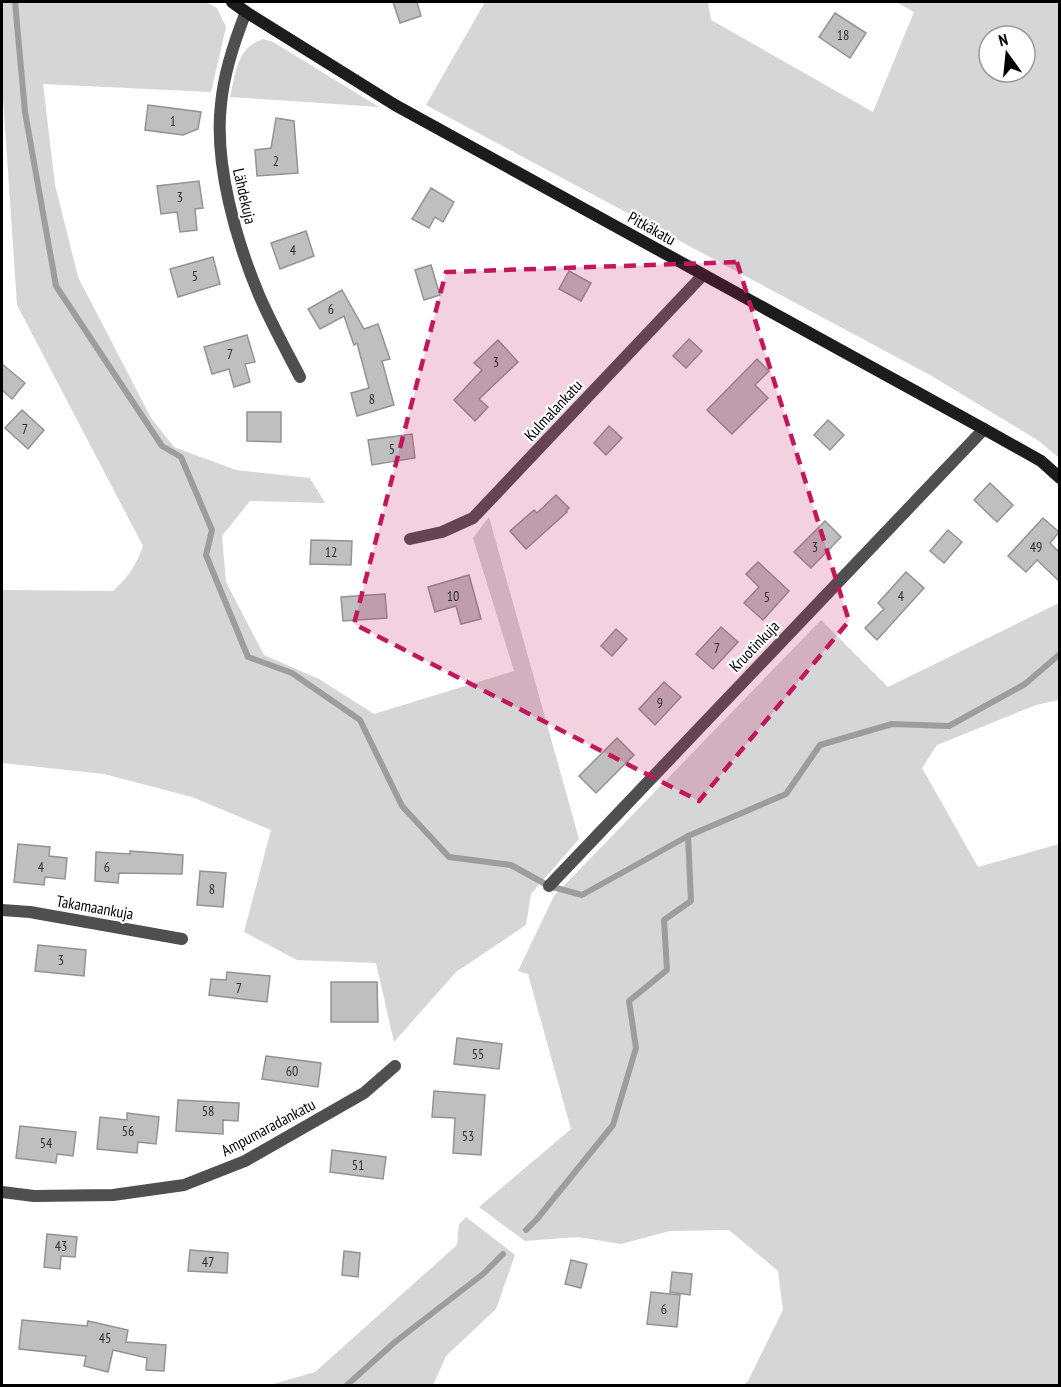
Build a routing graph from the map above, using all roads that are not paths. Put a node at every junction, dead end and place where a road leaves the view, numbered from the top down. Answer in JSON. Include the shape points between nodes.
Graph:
{"nodes":[{"id":1,"x":232,"y":2,"type":"edge"},
{"id":2,"x":246,"y":12,"type":"junction"},
{"id":3,"x":703,"y":275,"type":"junction"},
{"id":4,"x":300,"y":377,"type":"dead end"},
{"id":5,"x":984,"y":429,"type":"junction"},
{"id":6,"x":1059,"y":478,"type":"edge"},
{"id":7,"x":410,"y":539,"type":"dead end"},
{"id":8,"x":549,"y":886,"type":"dead end"},
{"id":9,"x":2,"y":910,"type":"edge"},
{"id":10,"x":182,"y":939,"type":"dead end"},
{"id":11,"x":395,"y":1066,"type":"dead end"},
{"id":12,"x":2,"y":1192,"type":"edge"}],
"edges":[{"from":1,"to":2,"type":"street","name":"Pitkäkatu"},
{"from":2,"to":3,"type":"street","name":"Pitkäkatu","via":[[395,105]]},
{"from":2,"to":4,"type":"street","name":"Lähdekuja","via":[[230,53],[220,105],[221,164],[238,238],[259,296]]},
{"from":3,"to":5,"type":"street","name":"Pitkäkatu"},
{"from":3,"to":7,"type":"street","name":"Kulmalankatu","via":[[473,518],[442,532]]},
{"from":5,"to":6,"type":"street","name":"Pitkäkatu","via":[[1041,461]]},
{"from":5,"to":8,"type":"street","name":"Kruotinkuja"},
{"from":9,"to":10,"type":"street","name":"Takamaankuja"},
{"from":11,"to":12,"type":"street","name":"Ampumaradankatu","via":[[364,1093],[245,1161],[184,1185],[113,1195],[34,1196]]}]}
